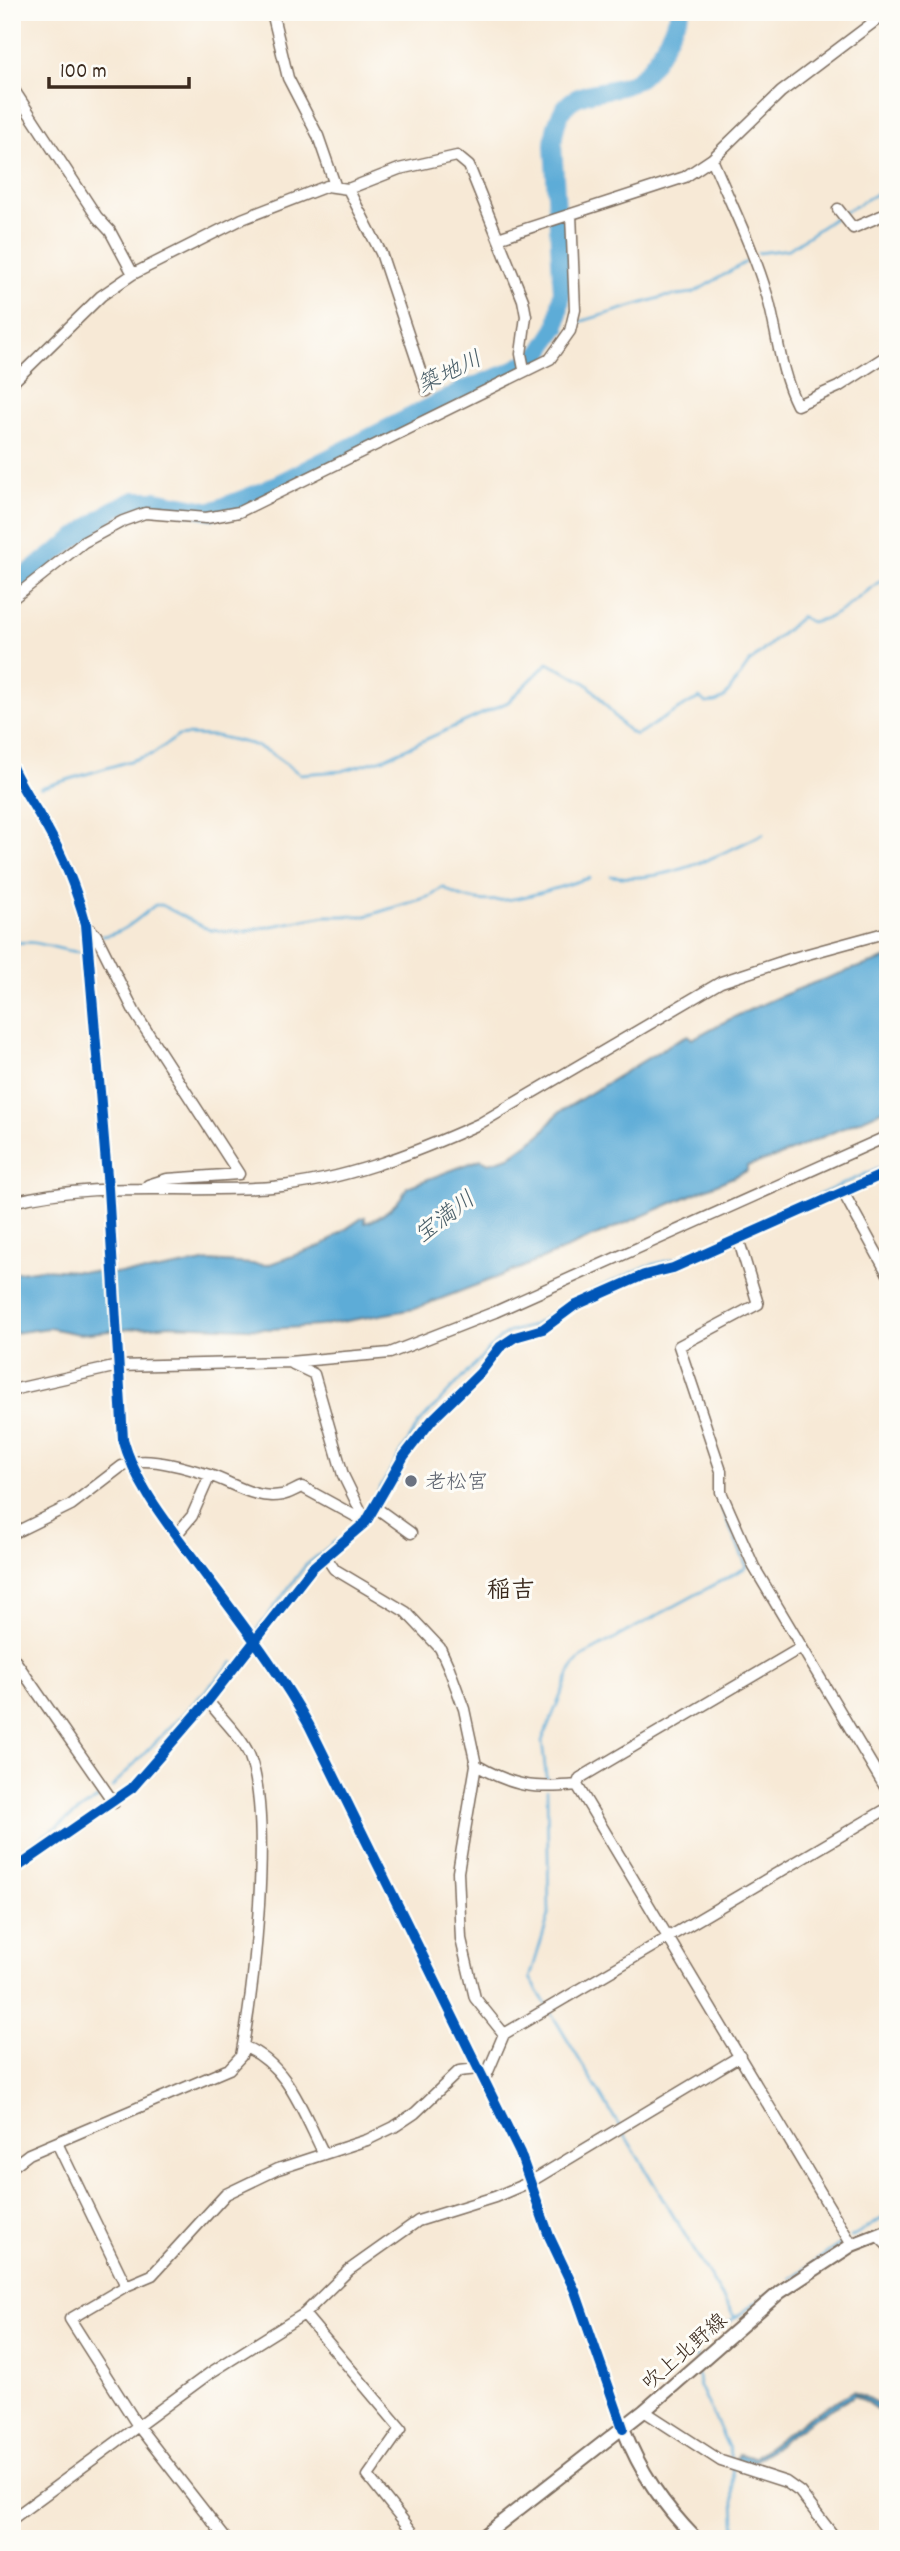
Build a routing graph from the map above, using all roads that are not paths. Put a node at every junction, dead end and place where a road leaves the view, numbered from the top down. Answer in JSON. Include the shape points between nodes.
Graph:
{"nodes":[{"id":1,"x":272,"y":12,"type":"edge"},
{"id":2,"x":887,"y":12,"type":"edge"},
{"id":3,"x":12,"y":87,"type":"edge"},
{"id":4,"x":712,"y":159,"type":"junction"},
{"id":5,"x":335,"y":185,"type":"junction"},
{"id":6,"x":348,"y":189,"type":"junction"},
{"id":7,"x":838,"y":209,"type":"dead end"},
{"id":8,"x":888,"y":213,"type":"edge"},
{"id":9,"x":570,"y":215,"type":"junction"},
{"id":10,"x":498,"y":238,"type":"junction"},
{"id":11,"x":133,"y":274,"type":"junction"},
{"id":12,"x":888,"y":355,"type":"edge"},
{"id":13,"x":524,"y":369,"type":"dead end"},
{"id":14,"x":12,"y":383,"type":"edge"},
{"id":15,"x":427,"y":391,"type":"dead end"},
{"id":16,"x":12,"y":599,"type":"edge"},
{"id":17,"x":12,"y":766,"type":"edge"},
{"id":18,"x":17,"y":788,"type":"edge"},
{"id":19,"x":86,"y":924,"type":"junction"},
{"id":20,"x":888,"y":932,"type":"edge"},
{"id":21,"x":888,"y":1136,"type":"edge"},
{"id":22,"x":888,"y":1171,"type":"edge"},
{"id":23,"x":139,"y":1188,"type":"junction"},
{"id":24,"x":108,"y":1192,"type":"junction"},
{"id":25,"x":843,"y":1192,"type":"junction"},
{"id":26,"x":12,"y":1202,"type":"edge"},
{"id":27,"x":738,"y":1237,"type":"junction"},
{"id":28,"x":888,"y":1274,"type":"edge"},
{"id":29,"x":337,"y":1359,"type":"junction"},
{"id":30,"x":289,"y":1362,"type":"junction"},
{"id":31,"x":118,"y":1366,"type":"junction"},
{"id":32,"x":314,"y":1374,"type":"junction"},
{"id":33,"x":12,"y":1390,"type":"edge"},
{"id":34,"x":133,"y":1462,"type":"dead end"},
{"id":35,"x":122,"y":1466,"type":"dead end"},
{"id":36,"x":210,"y":1475,"type":"junction"},
{"id":37,"x":375,"y":1507,"type":"junction"},
{"id":38,"x":366,"y":1522,"type":"junction"},
{"id":39,"x":411,"y":1532,"type":"dead end"},
{"id":40,"x":12,"y":1534,"type":"edge"},
{"id":41,"x":176,"y":1535,"type":"junction"},
{"id":42,"x":327,"y":1557,"type":"junction"},
{"id":43,"x":256,"y":1642,"type":"junction"},
{"id":44,"x":802,"y":1647,"type":"junction"},
{"id":45,"x":12,"y":1656,"type":"edge"},
{"id":46,"x":208,"y":1701,"type":"junction"},
{"id":47,"x":476,"y":1765,"type":"junction"},
{"id":48,"x":577,"y":1785,"type":"junction"},
{"id":49,"x":888,"y":1793,"type":"edge"},
{"id":50,"x":114,"y":1803,"type":"junction"},
{"id":51,"x":888,"y":1808,"type":"edge"},
{"id":52,"x":12,"y":1871,"type":"edge"},
{"id":53,"x":668,"y":1936,"type":"junction"},
{"id":54,"x":504,"y":2034,"type":"junction"},
{"id":55,"x":243,"y":2046,"type":"junction"},
{"id":56,"x":740,"y":2056,"type":"junction"},
{"id":57,"x":478,"y":2069,"type":"junction"},
{"id":58,"x":484,"y":2081,"type":"junction"},
{"id":59,"x":57,"y":2143,"type":"junction"},
{"id":60,"x":324,"y":2154,"type":"junction"},
{"id":61,"x":12,"y":2167,"type":"edge"},
{"id":62,"x":530,"y":2182,"type":"junction"},
{"id":63,"x":883,"y":2233,"type":"edge"},
{"id":64,"x":852,"y":2245,"type":"junction"},
{"id":65,"x":888,"y":2246,"type":"edge"},
{"id":66,"x":126,"y":2286,"type":"junction"},
{"id":67,"x":304,"y":2315,"type":"junction"},
{"id":68,"x":645,"y":2411,"type":"junction"},
{"id":69,"x":138,"y":2426,"type":"junction"},
{"id":70,"x":623,"y":2428,"type":"junction"},
{"id":71,"x":12,"y":2519,"type":"edge"},
{"id":72,"x":226,"y":2539,"type":"edge"},
{"id":73,"x":418,"y":2539,"type":"edge"},
{"id":74,"x":480,"y":2539,"type":"edge"},
{"id":75,"x":696,"y":2539,"type":"edge"},
{"id":76,"x":836,"y":2539,"type":"edge"}],
"edges":[{"from":1,"to":5,"type":"street","via":[[288,78],[318,136]]},
{"from":2,"to":4,"type":"street","via":[[781,92]]},
{"from":3,"to":11,"type":"street","via":[[110,232]]},
{"from":4,"to":9,"type":"street","via":[[685,177]]},
{"from":4,"to":12,"type":"street","via":[[757,263],[783,375],[797,405],[838,387]]},
{"from":5,"to":6,"type":"street"},
{"from":5,"to":11,"type":"street","via":[[242,219]]},
{"from":6,"to":10,"type":"street","via":[[457,156],[469,166]]},
{"from":6,"to":15,"type":"street","via":[[381,253]]},
{"from":7,"to":8,"type":"street","via":[[853,228]]},
{"from":9,"to":10,"type":"street"},
{"from":9,"to":16,"type":"street","via":[[575,310],[570,331],[550,359],[239,512],[206,518],[145,513],[122,521],[74,550]]},
{"from":10,"to":13,"type":"street","via":[[527,316],[521,354]]},
{"from":11,"to":14,"type":"street","via":[[101,296]]},
{"from":17,"to":18,"type":"street"},
{"from":18,"to":19,"type":"street","via":[[48,830],[79,897]]},
{"from":19,"to":23,"type":"street","via":[[135,1013],[239,1174],[167,1180]]},
{"from":19,"to":24,"type":"street"},
{"from":20,"to":23,"type":"street","via":[[721,982],[479,1124],[381,1162],[282,1186]]},
{"from":21,"to":29,"type":"street","via":[[415,1346]]},
{"from":22,"to":25,"type":"street"},
{"from":23,"to":24,"type":"street"},
{"from":24,"to":26,"type":"street","via":[[82,1189]]},
{"from":24,"to":31,"type":"street"},
{"from":25,"to":27,"type":"street"},
{"from":25,"to":28,"type":"street"},
{"from":27,"to":37,"type":"street","via":[[574,1306],[543,1329],[515,1337],[500,1348],[404,1455]]},
{"from":27,"to":44,"type":"street","via":[[758,1304],[679,1346],[721,1471],[720,1492],[754,1567]]},
{"from":29,"to":30,"type":"street"},
{"from":29,"to":32,"type":"street"},
{"from":30,"to":31,"type":"street"},
{"from":30,"to":32,"type":"street"},
{"from":31,"to":33,"type":"street"},
{"from":31,"to":41,"type":"street","via":[[123,1439],[130,1466]]},
{"from":32,"to":38,"type":"street","via":[[343,1475]]},
{"from":34,"to":36,"type":"street"},
{"from":35,"to":40,"type":"street","via":[[71,1506]]},
{"from":36,"to":38,"type":"street","via":[[265,1496],[284,1495],[302,1487]]},
{"from":36,"to":41,"type":"street","via":[[192,1516]]},
{"from":37,"to":38,"type":"street"},
{"from":37,"to":39,"type":"street"},
{"from":38,"to":42,"type":"street"},
{"from":41,"to":43,"type":"street"},
{"from":42,"to":43,"type":"street","via":[[312,1568]]},
{"from":42,"to":47,"type":"street","via":[[334,1569],[405,1612],[440,1648],[464,1709]]},
{"from":43,"to":46,"type":"street"},
{"from":43,"to":57,"type":"street","via":[[309,1725]]},
{"from":44,"to":48,"type":"street","via":[[580,1778]]},
{"from":44,"to":49,"type":"street"},
{"from":45,"to":50,"type":"street"},
{"from":46,"to":50,"type":"street"},
{"from":46,"to":55,"type":"street","via":[[250,1756],[261,1810]]},
{"from":47,"to":48,"type":"street","via":[[527,1787]]},
{"from":47,"to":54,"type":"street","via":[[459,1862],[461,1939],[475,1998]]},
{"from":48,"to":53,"type":"street"},
{"from":50,"to":52,"type":"street"},
{"from":51,"to":53,"type":"street"},
{"from":53,"to":54,"type":"street"},
{"from":53,"to":56,"type":"street"},
{"from":54,"to":58,"type":"street"},
{"from":55,"to":59,"type":"street","via":[[229,2069]]},
{"from":55,"to":60,"type":"street","via":[[262,2054],[286,2080]]},
{"from":56,"to":62,"type":"street"},
{"from":56,"to":64,"type":"street"},
{"from":57,"to":58,"type":"street"},
{"from":57,"to":60,"type":"street","via":[[459,2071],[394,2127]]},
{"from":58,"to":62,"type":"street"},
{"from":59,"to":61,"type":"street"},
{"from":59,"to":66,"type":"street"},
{"from":60,"to":66,"type":"street","via":[[226,2194],[152,2275]]},
{"from":62,"to":67,"type":"street","via":[[418,2221],[349,2270]]},
{"from":62,"to":70,"type":"street","via":[[575,2291]]},
{"from":63,"to":64,"type":"main road","name":"吹上北野線"},
{"from":63,"to":65,"type":"street"},
{"from":64,"to":68,"type":"main road","name":"吹上北野線","via":[[780,2292]]},
{"from":66,"to":69,"type":"street","via":[[70,2319]]},
{"from":67,"to":69,"type":"street","via":[[210,2373]]},
{"from":67,"to":73,"type":"street","via":[[401,2429],[368,2476]]},
{"from":68,"to":70,"type":"main road","name":"吹上北野線"},
{"from":68,"to":76,"type":"street","via":[[721,2461],[800,2492]]},
{"from":69,"to":71,"type":"street"},
{"from":69,"to":72,"type":"street"},
{"from":70,"to":74,"type":"main road","name":"吹上北野線"},
{"from":70,"to":75,"type":"main road","via":[[636,2464]]}]}
